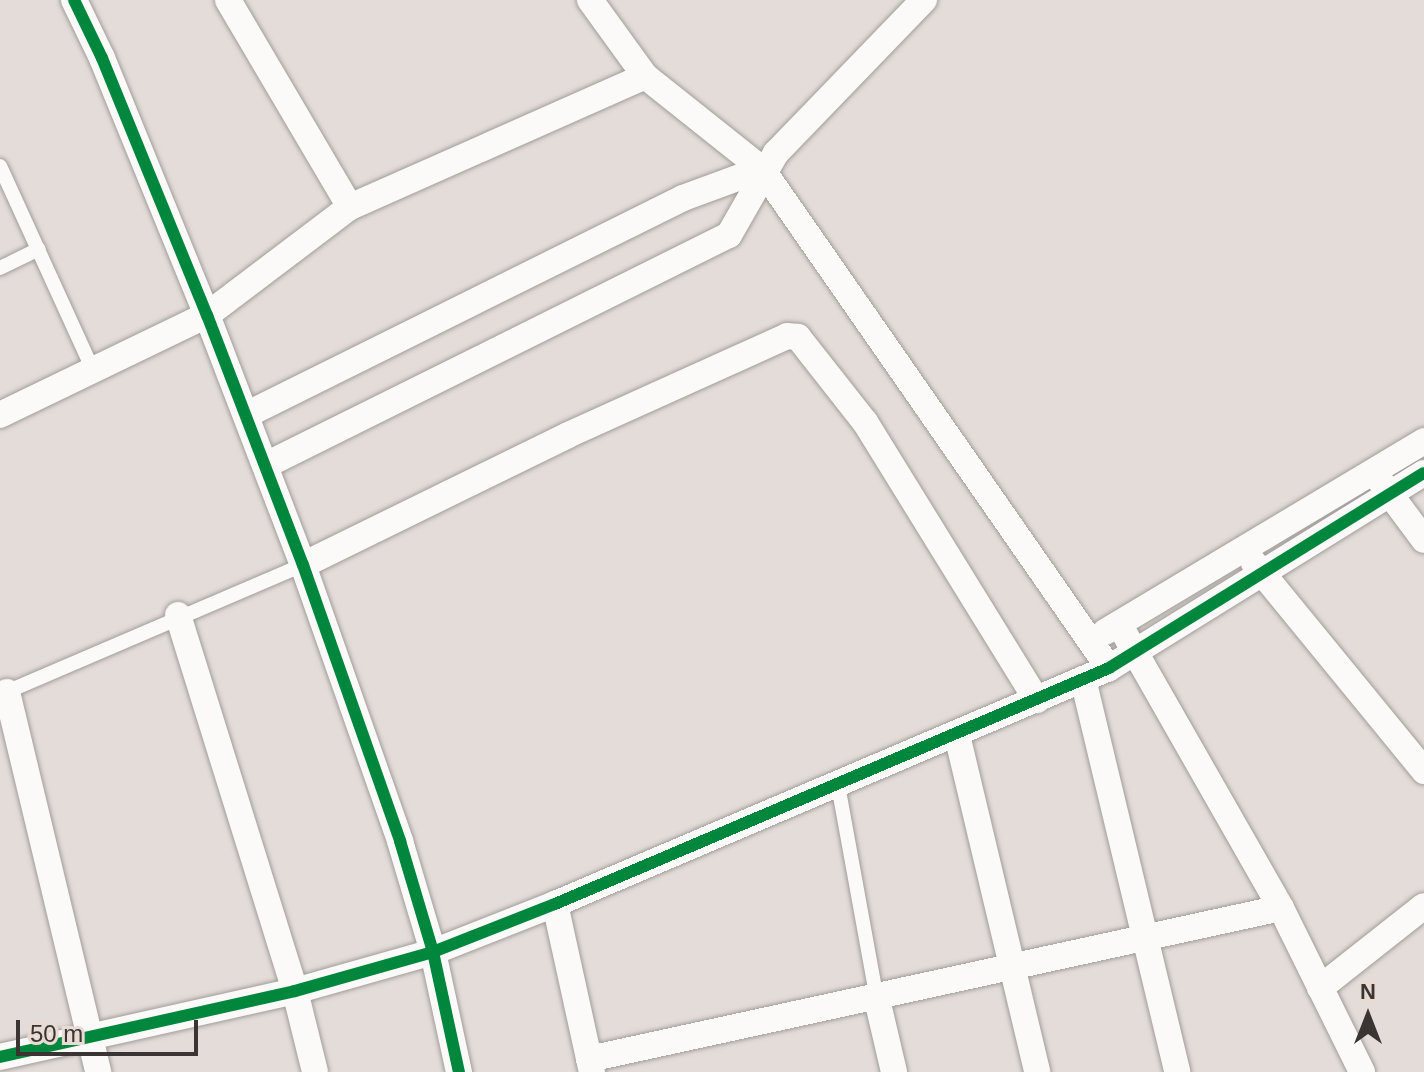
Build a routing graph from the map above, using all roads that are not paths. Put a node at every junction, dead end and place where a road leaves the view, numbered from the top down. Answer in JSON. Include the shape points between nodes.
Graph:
{"nodes":[{"id":1,"x":74,"y":0,"type":"edge"},
{"id":2,"x":228,"y":0,"type":"edge"},
{"id":3,"x":590,"y":0,"type":"edge"},
{"id":4,"x":924,"y":0,"type":"edge"},
{"id":5,"x":645,"y":76,"type":"junction"},
{"id":6,"x":0,"y":166,"type":"edge"},
{"id":7,"x":762,"y":169,"type":"junction"},
{"id":8,"x":350,"y":207,"type":"junction"},
{"id":9,"x":39,"y":249,"type":"junction"},
{"id":10,"x":0,"y":268,"type":"edge"},
{"id":11,"x":207,"y":315,"type":"junction"},
{"id":12,"x":93,"y":370,"type":"junction"},
{"id":13,"x":0,"y":415,"type":"edge"},
{"id":14,"x":246,"y":415,"type":"junction"},
{"id":15,"x":1424,"y":441,"type":"edge"},
{"id":16,"x":266,"y":465,"type":"junction"},
{"id":17,"x":1376,"y":473,"type":"junction"},
{"id":18,"x":1424,"y":473,"type":"edge"},
{"id":19,"x":1388,"y":497,"type":"junction"},
{"id":20,"x":1424,"y":540,"type":"edge"},
{"id":21,"x":1245,"y":553,"type":"junction"},
{"id":22,"x":303,"y":565,"type":"junction"},
{"id":23,"x":1264,"y":574,"type":"junction"},
{"id":24,"x":178,"y":615,"type":"junction"},
{"id":25,"x":1119,"y":624,"type":"junction"},
{"id":26,"x":1090,"y":641,"type":"junction"},
{"id":27,"x":1137,"y":651,"type":"junction"},
{"id":28,"x":1109,"y":668,"type":"junction"},
{"id":29,"x":1083,"y":679,"type":"junction"},
{"id":30,"x":4,"y":694,"type":"edge"},
{"id":31,"x":1037,"y":700,"type":"junction"},
{"id":32,"x":957,"y":735,"type":"junction"},
{"id":33,"x":1424,"y":771,"type":"edge"},
{"id":34,"x":838,"y":785,"type":"junction"},
{"id":35,"x":555,"y":904,"type":"junction"},
{"id":36,"x":1424,"y":906,"type":"edge"},
{"id":37,"x":1281,"y":908,"type":"junction"},
{"id":38,"x":1145,"y":939,"type":"junction"},
{"id":39,"x":433,"y":952,"type":"junction"},
{"id":40,"x":1012,"y":967,"type":"junction"},
{"id":41,"x":1320,"y":988,"type":"junction"},
{"id":42,"x":295,"y":991,"type":"junction"},
{"id":43,"x":876,"y":995,"type":"junction"},
{"id":44,"x":89,"y":1033,"type":"junction"},
{"id":45,"x":0,"y":1057,"type":"edge"},
{"id":46,"x":590,"y":1065,"type":"edge"},
{"id":47,"x":98,"y":1072,"type":"edge"},
{"id":48,"x":315,"y":1072,"type":"edge"},
{"id":49,"x":459,"y":1072,"type":"edge"},
{"id":50,"x":894,"y":1072,"type":"edge"},
{"id":51,"x":1037,"y":1072,"type":"edge"},
{"id":52,"x":1177,"y":1072,"type":"edge"},
{"id":53,"x":1362,"y":1072,"type":"edge"}],
"edges":[{"from":1,"to":11,"type":"street"},
{"from":2,"to":8,"type":"street"},
{"from":3,"to":5,"type":"street"},
{"from":4,"to":7,"type":"street"},
{"from":5,"to":7,"type":"street"},
{"from":5,"to":8,"type":"street"},
{"from":6,"to":9,"type":"lane"},
{"from":7,"to":14,"type":"street","via":[[683,198]]},
{"from":7,"to":16,"type":"street","via":[[739,224],[713,246]]},
{"from":7,"to":26,"type":"street"},
{"from":8,"to":11,"type":"street"},
{"from":9,"to":10,"type":"lane"},
{"from":9,"to":12,"type":"lane"},
{"from":11,"to":12,"type":"street"},
{"from":11,"to":14,"type":"street"},
{"from":12,"to":13,"type":"street"},
{"from":14,"to":16,"type":"street"},
{"from":15,"to":17,"type":"street"},
{"from":16,"to":22,"type":"street"},
{"from":17,"to":19,"type":"street"},
{"from":17,"to":21,"type":"street"},
{"from":18,"to":19,"type":"street"},
{"from":19,"to":20,"type":"street"},
{"from":19,"to":23,"type":"street"},
{"from":21,"to":23,"type":"street"},
{"from":21,"to":25,"type":"street"},
{"from":22,"to":24,"type":"lane"},
{"from":22,"to":31,"type":"street","via":[[568,435],[787,336],[798,337],[865,422]]},
{"from":22,"to":39,"type":"street"},
{"from":23,"to":27,"type":"street"},
{"from":23,"to":33,"type":"street"},
{"from":24,"to":30,"type":"lane"},
{"from":24,"to":42,"type":"street"},
{"from":25,"to":26,"type":"street"},
{"from":25,"to":27,"type":"street"},
{"from":26,"to":28,"type":"street"},
{"from":27,"to":28,"type":"street"},
{"from":27,"to":37,"type":"street"},
{"from":28,"to":29,"type":"street"},
{"from":29,"to":31,"type":"street"},
{"from":29,"to":38,"type":"street"},
{"from":30,"to":44,"type":"street"},
{"from":31,"to":32,"type":"street"},
{"from":32,"to":34,"type":"street"},
{"from":32,"to":40,"type":"street"},
{"from":34,"to":35,"type":"street"},
{"from":34,"to":43,"type":"lane"},
{"from":35,"to":39,"type":"street"},
{"from":35,"to":46,"type":"street"},
{"from":36,"to":41,"type":"street"},
{"from":37,"to":38,"type":"street"},
{"from":37,"to":41,"type":"street"},
{"from":38,"to":40,"type":"street"},
{"from":38,"to":52,"type":"street"},
{"from":39,"to":42,"type":"street"},
{"from":39,"to":49,"type":"street"},
{"from":40,"to":43,"type":"street"},
{"from":40,"to":51,"type":"street"},
{"from":41,"to":53,"type":"street"},
{"from":42,"to":44,"type":"street"},
{"from":42,"to":48,"type":"street"},
{"from":43,"to":46,"type":"street"},
{"from":43,"to":50,"type":"street"},
{"from":44,"to":45,"type":"street"},
{"from":44,"to":47,"type":"street"}]}
